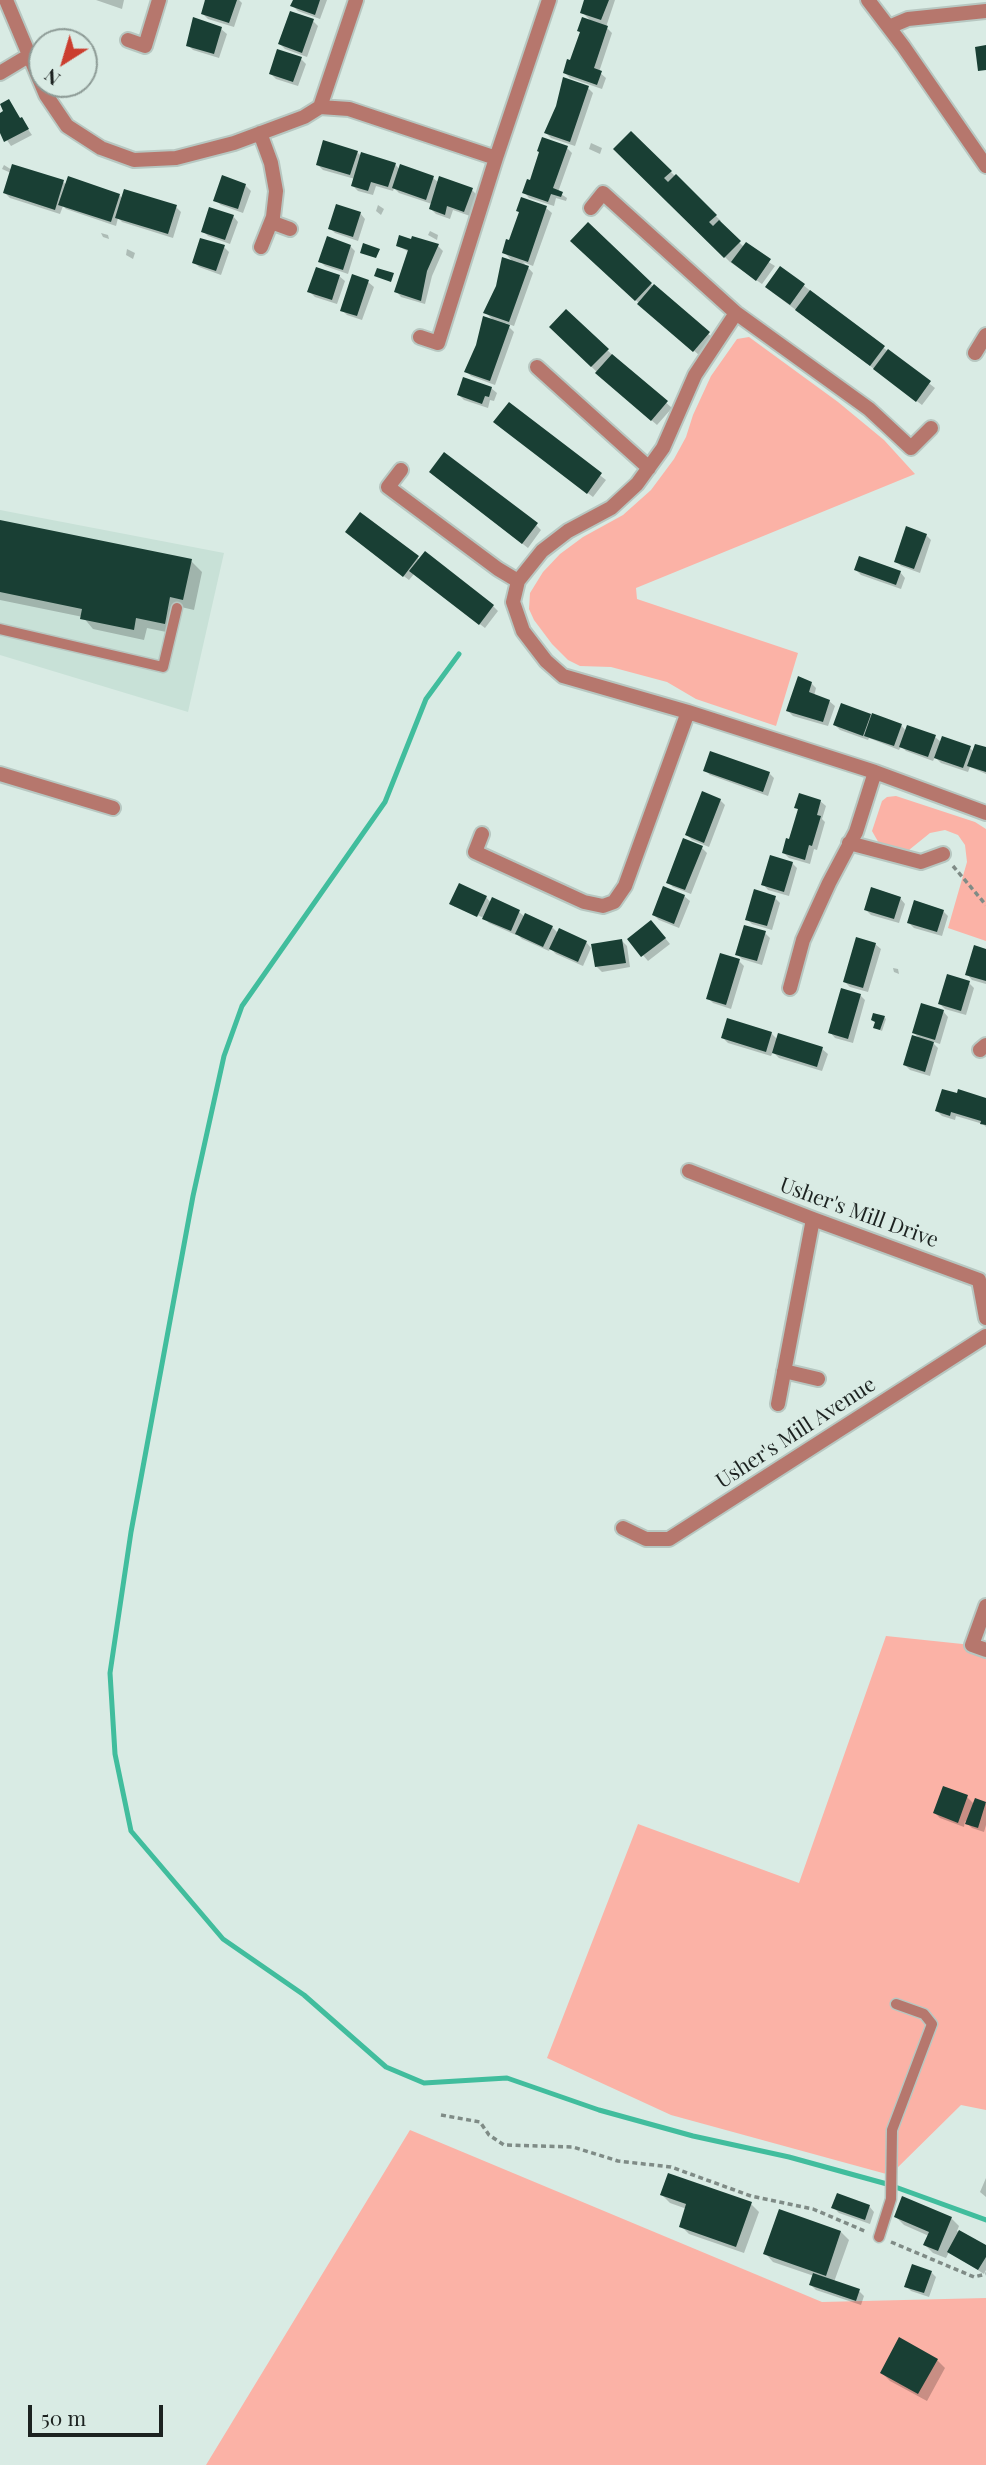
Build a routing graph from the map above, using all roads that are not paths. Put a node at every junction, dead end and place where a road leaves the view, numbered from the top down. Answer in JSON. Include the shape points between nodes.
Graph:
{"nodes":[{"id":1,"x":6,"y":0,"type":"edge"},
{"id":2,"x":159,"y":0,"type":"edge"},
{"id":3,"x":356,"y":0,"type":"edge"},
{"id":4,"x":549,"y":0,"type":"edge"},
{"id":5,"x":868,"y":0,"type":"edge"},
{"id":6,"x":986,"y":10,"type":"edge"},
{"id":7,"x":889,"y":27,"type":"junction"},
{"id":8,"x":128,"y":40,"type":"dead end"},
{"id":9,"x":28,"y":50,"type":"edge"},
{"id":10,"x":28,"y":56,"type":"edge"},
{"id":11,"x":0,"y":73,"type":"edge"},
{"id":12,"x":48,"y":98,"type":"edge"},
{"id":13,"x":320,"y":107,"type":"junction"},
{"id":14,"x":260,"y":133,"type":"junction"},
{"id":15,"x":496,"y":158,"type":"junction"},
{"id":16,"x":986,"y":166,"type":"edge"},
{"id":17,"x":592,"y":208,"type":"dead end"},
{"id":18,"x":271,"y":222,"type":"junction"},
{"id":19,"x":290,"y":229,"type":"dead end"},
{"id":20,"x":261,"y":247,"type":"dead end"},
{"id":21,"x":736,"y":313,"type":"junction"},
{"id":22,"x":986,"y":335,"type":"edge"},
{"id":23,"x":420,"y":337,"type":"dead end"},
{"id":24,"x":975,"y":353,"type":"dead end"},
{"id":25,"x":537,"y":367,"type":"dead end"},
{"id":26,"x":931,"y":428,"type":"dead end"},
{"id":27,"x":649,"y":468,"type":"junction"},
{"id":28,"x":401,"y":470,"type":"dead end"},
{"id":29,"x":519,"y":581,"type":"junction"},
{"id":30,"x":177,"y":608,"type":"dead end"},
{"id":31,"x":0,"y":629,"type":"edge"},
{"id":32,"x":688,"y":712,"type":"junction"},
{"id":33,"x":875,"y":772,"type":"junction"},
{"id":34,"x":0,"y":774,"type":"edge"},
{"id":35,"x":113,"y":808,"type":"dead end"},
{"id":36,"x":986,"y":813,"type":"edge"},
{"id":37,"x":482,"y":834,"type":"dead end"},
{"id":38,"x":849,"y":844,"type":"junction"},
{"id":39,"x":943,"y":854,"type":"road end"},
{"id":40,"x":790,"y":988,"type":"dead end"},
{"id":41,"x":689,"y":1171,"type":"dead end"},
{"id":42,"x":813,"y":1219,"type":"junction"},
{"id":43,"x":986,"y":1318,"type":"edge"},
{"id":44,"x":986,"y":1336,"type":"edge"},
{"id":45,"x":784,"y":1371,"type":"junction"},
{"id":46,"x":818,"y":1379,"type":"dead end"},
{"id":47,"x":778,"y":1404,"type":"dead end"},
{"id":48,"x":623,"y":1528,"type":"dead end"},
{"id":49,"x":986,"y":1606,"type":"edge"},
{"id":50,"x":986,"y":1650,"type":"edge"},
{"id":51,"x":896,"y":2004,"type":"dead end"},
{"id":52,"x":879,"y":2237,"type":"road end"}],
"edges":[{"from":1,"to":9,"type":"street"},
{"from":2,"to":8,"type":"street","via":[[145,46]]},
{"from":3,"to":13,"type":"street"},
{"from":4,"to":15,"type":"street"},
{"from":5,"to":7,"type":"street"},
{"from":6,"to":7,"type":"street","via":[[908,19]]},
{"from":7,"to":16,"type":"street"},
{"from":10,"to":11,"type":"street"},
{"from":12,"to":14,"type":"street","via":[[67,126],[101,148],[134,160],[176,158]]},
{"from":13,"to":14,"type":"street"},
{"from":13,"to":15,"type":"street","via":[[349,109]]},
{"from":14,"to":18,"type":"street","via":[[276,191]]},
{"from":15,"to":23,"type":"street","via":[[439,343]]},
{"from":17,"to":21,"type":"street","via":[[603,193]]},
{"from":18,"to":19,"type":"street"},
{"from":18,"to":20,"type":"street"},
{"from":21,"to":26,"type":"street","via":[[869,409],[911,448]]},
{"from":21,"to":27,"type":"street","via":[[695,375],[663,448]]},
{"from":22,"to":24,"type":"street"},
{"from":25,"to":27,"type":"street"},
{"from":27,"to":29,"type":"street","via":[[611,508],[542,551]]},
{"from":28,"to":29,"type":"street","via":[[388,487]]},
{"from":29,"to":32,"type":"street","via":[[513,602],[523,631],[563,676]]},
{"from":30,"to":31,"type":"lane","via":[[163,667]]},
{"from":32,"to":33,"type":"street"},
{"from":32,"to":37,"type":"street","via":[[625,886],[614,902],[603,906],[584,902],[475,852]]},
{"from":33,"to":36,"type":"street"},
{"from":33,"to":38,"type":"street"},
{"from":34,"to":35,"type":"street"},
{"from":38,"to":39,"type":"street","via":[[921,862]]},
{"from":38,"to":40,"type":"street","via":[[803,940]]},
{"from":41,"to":42,"type":"street","name":"Usher's Mill Drive"},
{"from":42,"to":43,"type":"street","name":"Usher's Mill Drive","via":[[979,1280]]},
{"from":42,"to":45,"type":"street"},
{"from":44,"to":48,"type":"street","name":"Usher's Mill Avenue","via":[[669,1539],[646,1539]]},
{"from":45,"to":46,"type":"street"},
{"from":45,"to":47,"type":"street"},
{"from":49,"to":50,"type":"street","via":[[972,1645]]},
{"from":51,"to":52,"type":"lane","via":[[924,2014],[932,2024],[892,2130],[891,2199]]}]}
